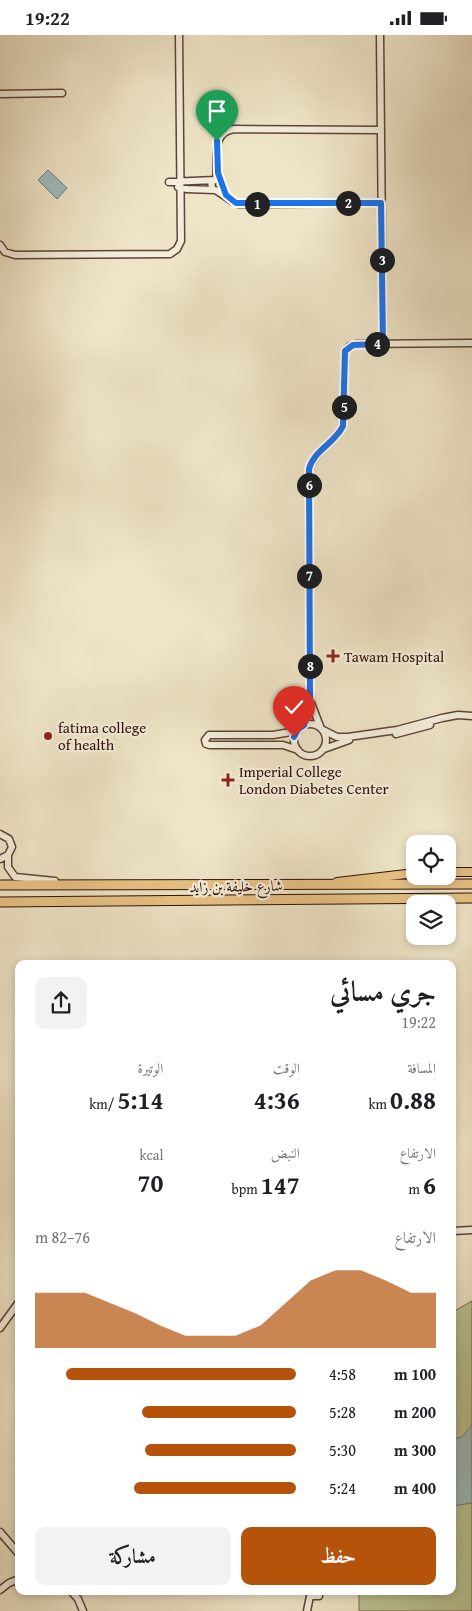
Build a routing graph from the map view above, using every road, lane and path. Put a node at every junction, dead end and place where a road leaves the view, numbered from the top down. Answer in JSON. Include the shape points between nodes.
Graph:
{"nodes":[{"id":1,"x":179,"y":35,"type":"edge"},
{"id":2,"x":380,"y":35,"type":"edge"},
{"id":3,"x":62,"y":93,"type":"dead end"},
{"id":4,"x":0,"y":94,"type":"edge"},
{"id":5,"x":381,"y":130,"type":"junction"},
{"id":6,"x":169,"y":184,"type":"dead end"},
{"id":7,"x":180,"y":185,"type":"junction"},
{"id":8,"x":218,"y":185,"type":"junction"},
{"id":9,"x":381,"y":203,"type":"junction"},
{"id":10,"x":0,"y":245,"type":"edge"},
{"id":11,"x":472,"y":343,"type":"edge"},
{"id":12,"x":383,"y":344,"type":"junction"},
{"id":13,"x":310,"y":697,"type":"junction"},
{"id":14,"x":472,"y":717,"type":"edge"},
{"id":15,"x":304,"y":725,"type":"junction"},
{"id":16,"x":322,"y":728,"type":"junction"},
{"id":17,"x":297,"y":731,"type":"junction"},
{"id":18,"x":324,"y":749,"type":"junction"},
{"id":19,"x":298,"y":750,"type":"junction"},
{"id":20,"x":0,"y":834,"type":"edge"},
{"id":21,"x":8,"y":855,"type":"junction"},
{"id":22,"x":0,"y":859,"type":"edge"},
{"id":23,"x":469,"y":871,"type":"edge"},
{"id":24,"x":456,"y":872,"type":"edge"},
{"id":25,"x":406,"y":874,"type":"edge"},
{"id":26,"x":81,"y":884,"type":"junction"},
{"id":27,"x":323,"y":884,"type":"junction"},
{"id":28,"x":472,"y":884,"type":"edge"},
{"id":29,"x":0,"y":885,"type":"edge"},
{"id":30,"x":472,"y":897,"type":"edge"},
{"id":31,"x":0,"y":902,"type":"edge"},
{"id":32,"x":472,"y":1230,"type":"edge"},
{"id":33,"x":456,"y":1231,"type":"edge"},
{"id":34,"x":15,"y":1308,"type":"edge"},
{"id":35,"x":0,"y":1328,"type":"edge"},
{"id":36,"x":0,"y":1532,"type":"edge"},
{"id":37,"x":15,"y":1549,"type":"edge"},
{"id":38,"x":15,"y":1580,"type":"edge"},
{"id":39,"x":0,"y":1590,"type":"edge"},
{"id":40,"x":74,"y":1595,"type":"edge"},
{"id":41,"x":319,"y":1595,"type":"edge"},
{"id":42,"x":83,"y":1611,"type":"edge"},
{"id":43,"x":307,"y":1611,"type":"edge"}],
"edges":[{"from":1,"to":7,"type":"street"},
{"from":2,"to":5,"type":"street"},
{"from":3,"to":4,"type":"street"},
{"from":5,"to":8,"type":"street","via":[[231,129],[222,133],[217,141]]},
{"from":5,"to":9,"type":"street"},
{"from":6,"to":7,"type":"street"},
{"from":7,"to":8,"type":"street","via":[[189,180]]},
{"from":7,"to":10,"type":"street","via":[[181,241],[170,254],[15,255],[5,252]]},
{"from":8,"to":9,"type":"street","via":[[229,199],[244,204]]},
{"from":9,"to":12,"type":"street"},
{"from":11,"to":12,"type":"street"},
{"from":12,"to":13,"type":"street","via":[[353,345],[345,351],[343,426],[314,457],[309,469]]},
{"from":13,"to":15,"type":"street"},
{"from":13,"to":16,"type":"street","via":[[314,715]]},
{"from":14,"to":16,"type":"street","via":[[450,717],[348,737],[333,736]]},
{"from":14,"to":18,"type":"street","via":[[391,735],[348,740]]},
{"from":15,"to":16,"type":"street","via":[[314,724]]},
{"from":15,"to":17,"type":"street"},
{"from":16,"to":18,"type":"street","via":[[327,739]]},
{"from":17,"to":19,"type":"street","via":[[294,741]]},
{"from":17,"to":19,"type":"street","via":[[274,735],[209,735],[205,740],[210,745],[283,745]]},
{"from":18,"to":19,"type":"street","via":[[312,756]]},
{"from":20,"to":21,"type":"street","via":[[11,841],[12,850]]},
{"from":21,"to":22,"type":"street"},
{"from":21,"to":26,"type":"street","via":[[8,867],[18,878]]},
{"from":23,"to":24,"type":"main road"},
{"from":25,"to":27,"type":"main road","name":"شارع خليفة بن زايد"},
{"from":26,"to":27,"type":"highway","name":"شارع خليفة بن زايد"},
{"from":26,"to":29,"type":"highway","name":"شارع خليفة بن زايد"},
{"from":27,"to":28,"type":"highway","name":"شارع خليفة بن زايد"},
{"from":30,"to":31,"type":"highway","name":"شارع خليفة بن زايد"},
{"from":32,"to":33,"type":"street"},
{"from":34,"to":35,"type":"street"},
{"from":36,"to":37,"type":"street"},
{"from":38,"to":39,"type":"street"},
{"from":40,"to":42,"type":"street"},
{"from":41,"to":43,"type":"street","via":[[310,1596]]}]}
